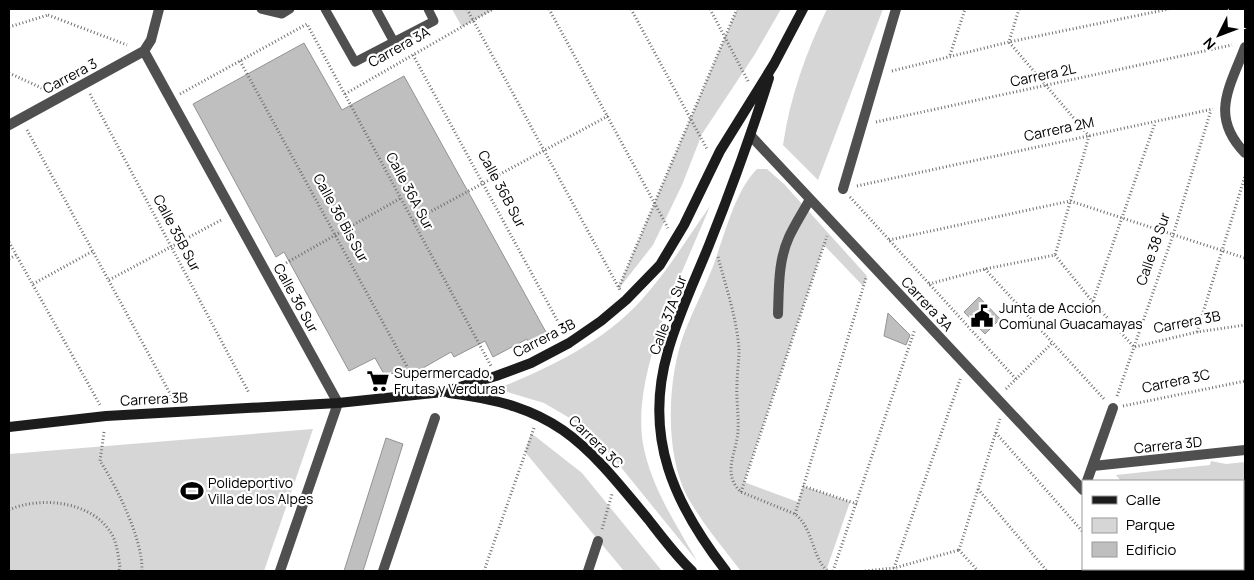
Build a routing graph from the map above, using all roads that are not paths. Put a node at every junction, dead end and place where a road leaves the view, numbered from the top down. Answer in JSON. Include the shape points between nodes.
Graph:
{"nodes":[{"id":1,"x":159,"y":9,"type":"edge"},
{"id":2,"x":261,"y":9,"type":"edge"},
{"id":3,"x":290,"y":9,"type":"edge"},
{"id":4,"x":325,"y":9,"type":"edge"},
{"id":5,"x":376,"y":9,"type":"edge"},
{"id":6,"x":428,"y":9,"type":"edge"},
{"id":7,"x":803,"y":9,"type":"edge"},
{"id":8,"x":896,"y":9,"type":"edge"},
{"id":9,"x":394,"y":42,"type":"junction"},
{"id":10,"x":1245,"y":47,"type":"edge"},
{"id":11,"x":144,"y":51,"type":"junction"},
{"id":12,"x":774,"y":64,"type":"junction"},
{"id":13,"x":9,"y":125,"type":"edge"},
{"id":14,"x":751,"y":136,"type":"junction"},
{"id":15,"x":1245,"y":153,"type":"edge"},
{"id":16,"x":843,"y":189,"type":"road end"},
{"id":17,"x":810,"y":199,"type":"junction"},
{"id":18,"x":778,"y":314,"type":"dead end"},
{"id":19,"x":443,"y":392,"type":"junction"},
{"id":20,"x":338,"y":402,"type":"junction"},
{"id":21,"x":1113,"y":408,"type":"road end"},
{"id":22,"x":435,"y":418,"type":"dead end"},
{"id":23,"x":9,"y":427,"type":"edge"},
{"id":24,"x":1245,"y":450,"type":"edge"},
{"id":25,"x":1093,"y":466,"type":"junction"},
{"id":26,"x":1087,"y":480,"type":"edge"},
{"id":27,"x":1082,"y":489,"type":"edge"},
{"id":28,"x":598,"y":541,"type":"road end"},
{"id":29,"x":280,"y":571,"type":"edge"},
{"id":30,"x":383,"y":571,"type":"edge"},
{"id":31,"x":588,"y":571,"type":"edge"},
{"id":32,"x":692,"y":571,"type":"edge"},
{"id":33,"x":726,"y":571,"type":"edge"}],
"edges":[{"from":1,"to":11,"type":"street","via":[[151,40]]},
{"from":2,"to":3,"type":"lane","via":[[282,14]]},
{"from":4,"to":9,"type":"lane","via":[[355,62]]},
{"from":5,"to":9,"type":"lane"},
{"from":6,"to":9,"type":"lane","via":[[434,21]]},
{"from":7,"to":12,"type":"main road"},
{"from":8,"to":16,"type":"street"},
{"from":10,"to":15,"type":"street","via":[[1224,102],[1225,119]]},
{"from":11,"to":13,"type":"street","name":"Carrera 3"},
{"from":11,"to":20,"type":"street","name":"Calle 36 Sur"},
{"from":12,"to":14,"type":"main road","name":"Calle 37A Sur"},
{"from":12,"to":19,"type":"main road","name":"Carrera 3B","via":[[720,151],[675,241],[647,280],[601,322],[569,343],[531,363]]},
{"from":14,"to":17,"type":"street","name":"Carrera 3A"},
{"from":14,"to":33,"type":"main road","name":"Calle 37A Sur","via":[[668,352],[661,382],[660,434],[674,490],[701,538]]},
{"from":17,"to":18,"type":"street","via":[[784,253],[780,268]]},
{"from":17,"to":27,"type":"street","name":"Carrera 3A"},
{"from":19,"to":20,"type":"main road","name":"Carrera 3B"},
{"from":19,"to":32,"type":"main road","name":"Carrera 3C","via":[[498,400],[557,424],[590,452]]},
{"from":20,"to":23,"type":"main road","name":"Carrera 3B","via":[[106,416]]},
{"from":20,"to":29,"type":"street"},
{"from":21,"to":25,"type":"street"},
{"from":22,"to":30,"type":"street"},
{"from":24,"to":25,"type":"street","name":"Carrera 3D"},
{"from":25,"to":26,"type":"street"},
{"from":28,"to":31,"type":"street"}]}
